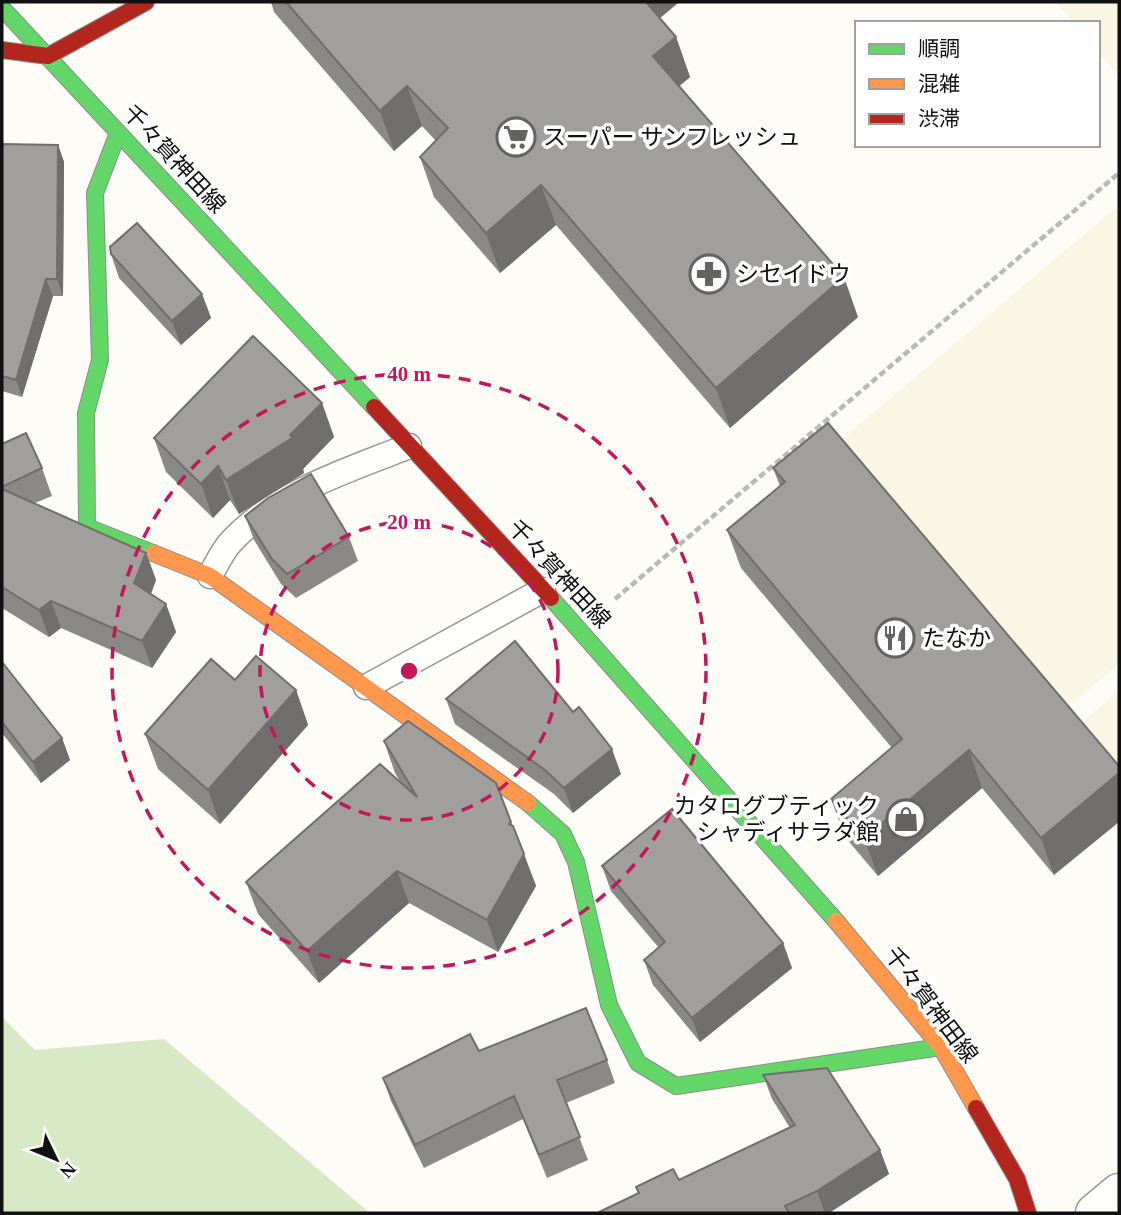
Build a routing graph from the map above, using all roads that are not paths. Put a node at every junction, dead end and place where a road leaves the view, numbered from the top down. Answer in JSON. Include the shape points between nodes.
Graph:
{"nodes":[{"id":1,"x":143,"y":3,"type":"edge"},
{"id":2,"x":2,"y":8,"type":"edge"},
{"id":3,"x":2,"y":50,"type":"edge"},
{"id":4,"x":48,"y":57,"type":"junction"},
{"id":5,"x":118,"y":133,"type":"junction"},
{"id":6,"x":409,"y":446,"type":"junction"},
{"id":7,"x":210,"y":576,"type":"junction"},
{"id":8,"x":543,"y":590,"type":"junction"},
{"id":9,"x":366,"y":687,"type":"junction"},
{"id":10,"x":941,"y":1047,"type":"junction"},
{"id":11,"x":1119,"y":1193,"type":"edge"},
{"id":12,"x":1028,"y":1213,"type":"edge"},
{"id":13,"x":1095,"y":1213,"type":"edge"}],
"edges":[{"from":1,"to":4,"type":"street"},
{"from":2,"to":4,"type":"street","name":"千々賀神田線"},
{"from":3,"to":4,"type":"street"},
{"from":4,"to":5,"type":"street","name":"千々賀神田線"},
{"from":5,"to":6,"type":"street","name":"千々賀神田線"},
{"from":5,"to":7,"type":"street","via":[[95,193],[100,360],[86,413],[87,527]]},
{"from":6,"to":7,"type":"lane","via":[[309,487],[262,513],[228,545]]},
{"from":6,"to":8,"type":"street","name":"千々賀神田線"},
{"from":7,"to":9,"type":"street"},
{"from":8,"to":9,"type":"lane"},
{"from":8,"to":10,"type":"street","name":"千々賀神田線","via":[[859,947]]},
{"from":9,"to":10,"type":"street","via":[[541,812],[563,834],[576,862],[609,1005],[638,1063],[676,1086]]},
{"from":10,"to":12,"type":"street","name":"千々賀神田線","via":[[1017,1180]]},
{"from":11,"to":13,"type":"street"}]}
